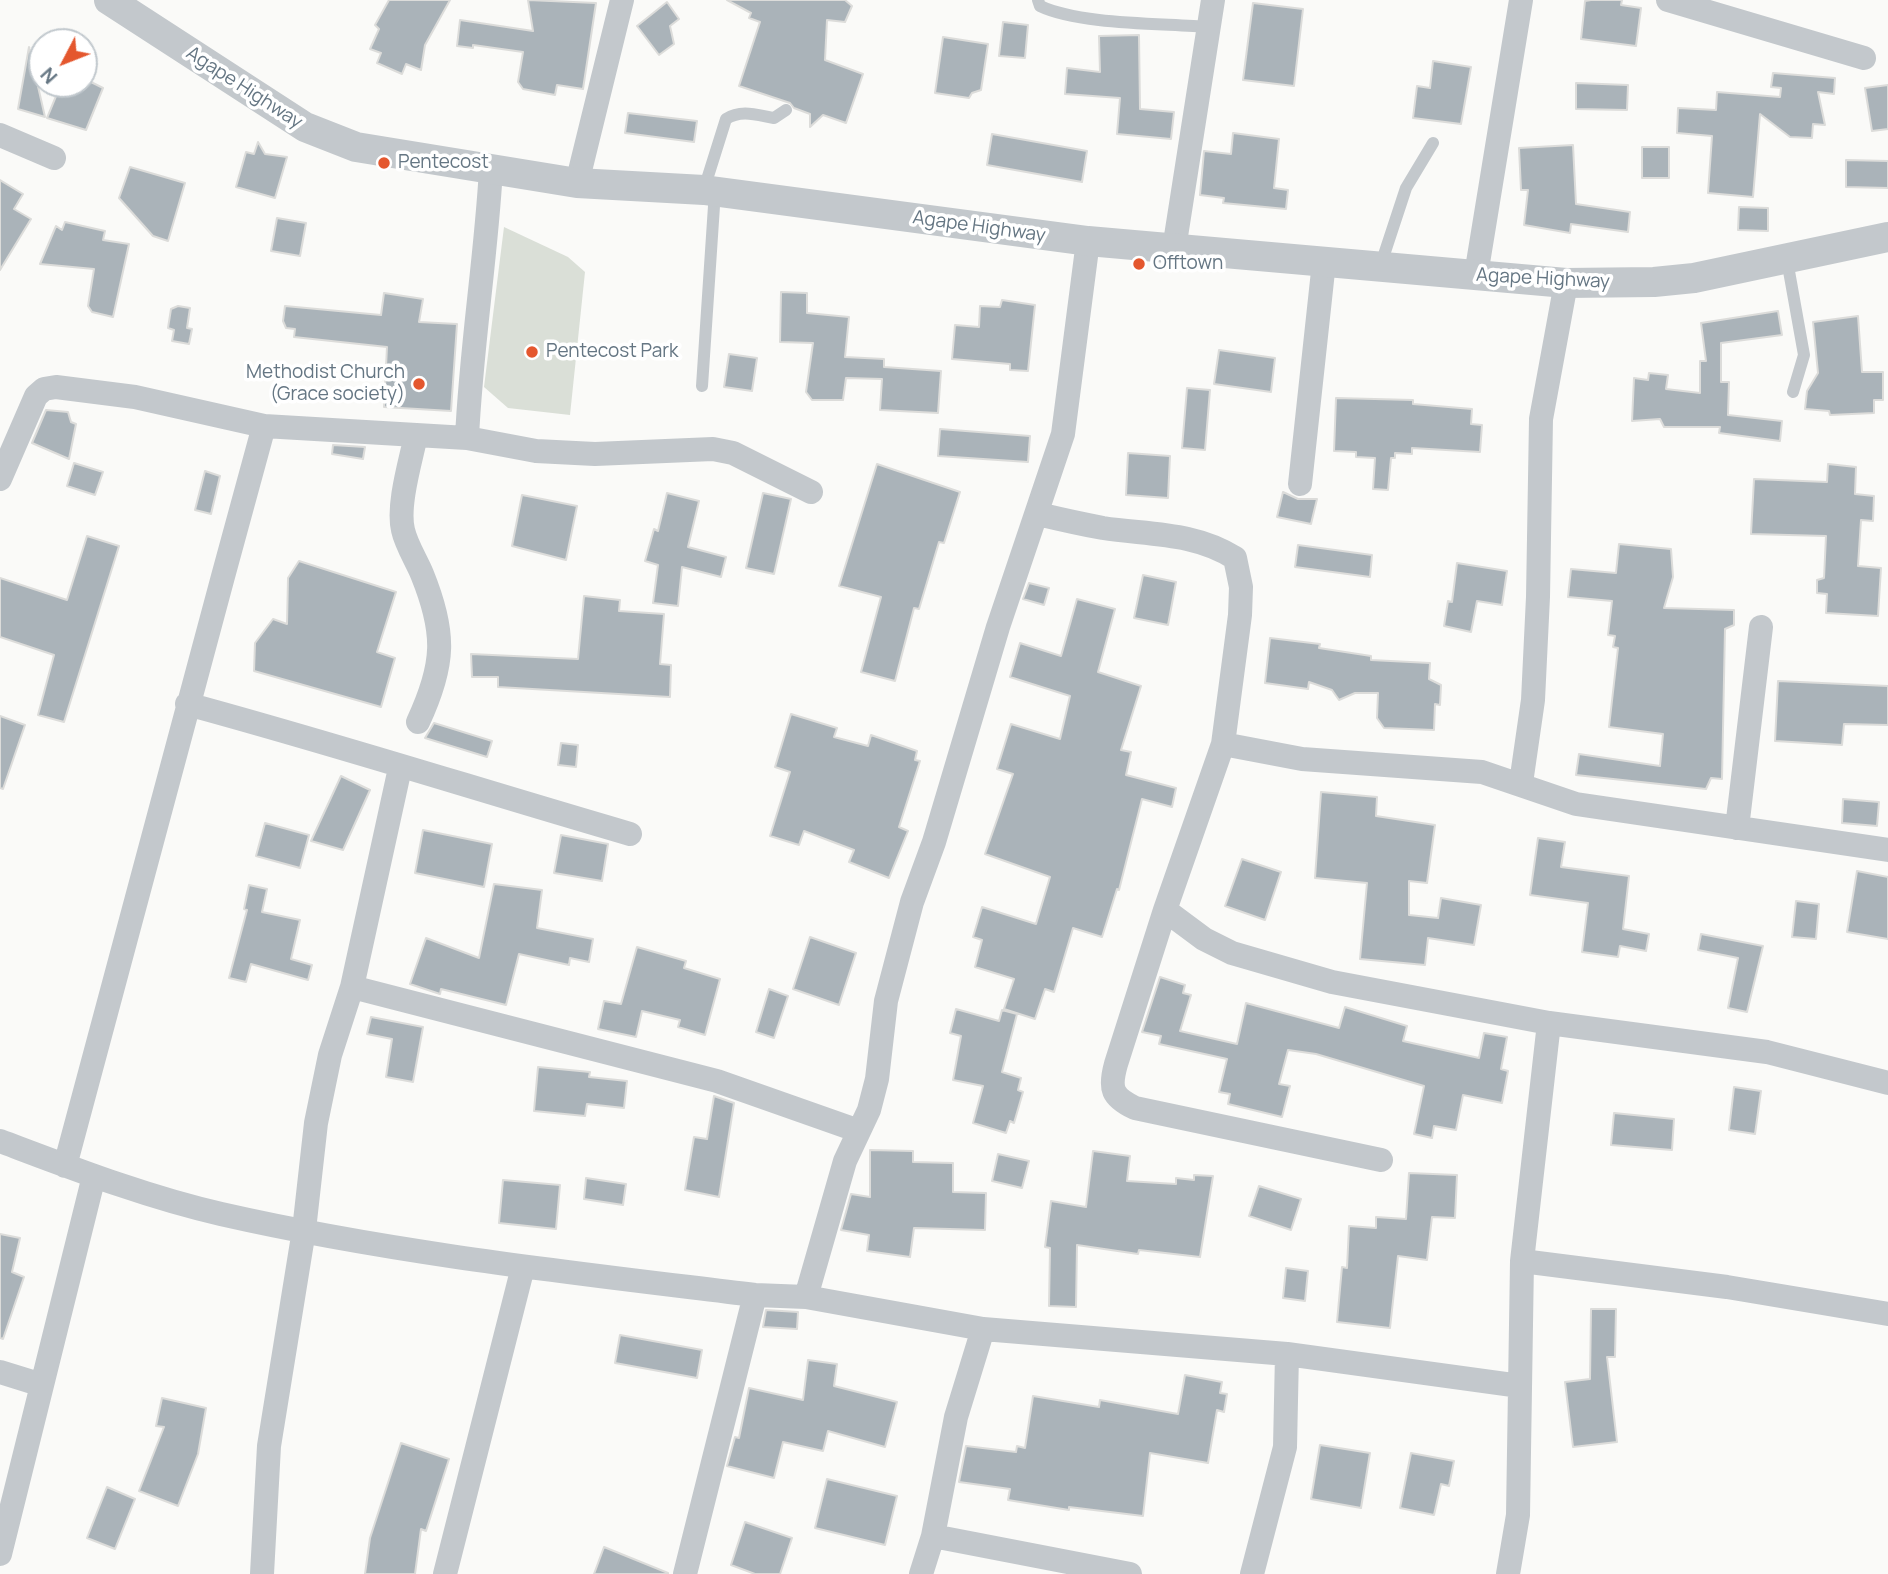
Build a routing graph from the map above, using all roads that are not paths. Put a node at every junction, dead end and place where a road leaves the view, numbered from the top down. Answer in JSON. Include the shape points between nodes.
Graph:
{"nodes":[{"id":1,"x":110,"y":0,"type":"edge"},
{"id":2,"x":622,"y":0,"type":"edge"},
{"id":3,"x":1038,"y":0,"type":"edge"},
{"id":4,"x":1213,"y":0,"type":"edge"},
{"id":5,"x":1521,"y":0,"type":"edge"},
{"id":6,"x":1668,"y":0,"type":"edge"},
{"id":7,"x":1209,"y":27,"type":"junction"},
{"id":8,"x":1864,"y":58,"type":"dead end"},
{"id":9,"x":786,"y":110,"type":"dead end"},
{"id":10,"x":0,"y":135,"type":"edge"},
{"id":11,"x":1433,"y":143,"type":"dead end"},
{"id":12,"x":54,"y":158,"type":"dead end"},
{"id":13,"x":491,"y":169,"type":"junction"},
{"id":14,"x":577,"y":183,"type":"junction"},
{"id":15,"x":710,"y":190,"type":"junction"},
{"id":16,"x":1888,"y":237,"type":"edge"},
{"id":17,"x":1088,"y":241,"type":"junction"},
{"id":18,"x":1174,"y":249,"type":"junction"},
{"id":19,"x":1787,"y":260,"type":"junction"},
{"id":20,"x":1324,"y":262,"type":"junction"},
{"id":21,"x":1380,"y":267,"type":"junction"},
{"id":22,"x":1476,"y":275,"type":"junction"},
{"id":23,"x":1566,"y":283,"type":"junction"},
{"id":24,"x":702,"y":386,"type":"dead end"},
{"id":25,"x":1793,"y":392,"type":"dead end"},
{"id":26,"x":264,"y":426,"type":"junction"},
{"id":27,"x":416,"y":435,"type":"junction"},
{"id":28,"x":467,"y":438,"type":"junction"},
{"id":29,"x":0,"y":479,"type":"edge"},
{"id":30,"x":1300,"y":484,"type":"dead end"},
{"id":31,"x":811,"y":492,"type":"dead end"},
{"id":32,"x":1038,"y":514,"type":"junction"},
{"id":33,"x":1761,"y":627,"type":"dead end"},
{"id":34,"x":187,"y":704,"type":"junction"},
{"id":35,"x":418,"y":722,"type":"dead end"},
{"id":36,"x":1223,"y":744,"type":"junction"},
{"id":37,"x":400,"y":768,"type":"junction"},
{"id":38,"x":1521,"y":783,"type":"junction"},
{"id":39,"x":1737,"y":828,"type":"junction"},
{"id":40,"x":630,"y":834,"type":"dead end"},
{"id":41,"x":1888,"y":850,"type":"edge"},
{"id":42,"x":1165,"y":910,"type":"junction"},
{"id":43,"x":352,"y":987,"type":"junction"},
{"id":44,"x":1549,"y":1023,"type":"junction"},
{"id":45,"x":1888,"y":1083,"type":"edge"},
{"id":46,"x":859,"y":1131,"type":"junction"},
{"id":47,"x":0,"y":1141,"type":"edge"},
{"id":48,"x":1381,"y":1160,"type":"dead end"},
{"id":49,"x":65,"y":1166,"type":"junction"},
{"id":50,"x":94,"y":1176,"type":"junction"},
{"id":51,"x":304,"y":1230,"type":"junction"},
{"id":52,"x":1522,"y":1261,"type":"junction"},
{"id":53,"x":523,"y":1267,"type":"junction"},
{"id":54,"x":755,"y":1295,"type":"junction"},
{"id":55,"x":806,"y":1297,"type":"junction"},
{"id":56,"x":1888,"y":1314,"type":"edge"},
{"id":57,"x":983,"y":1329,"type":"junction"},
{"id":58,"x":1287,"y":1354,"type":"junction"},
{"id":59,"x":0,"y":1372,"type":"edge"},
{"id":60,"x":42,"y":1385,"type":"junction"},
{"id":61,"x":1520,"y":1386,"type":"junction"},
{"id":62,"x":933,"y":1536,"type":"junction"},
{"id":63,"x":0,"y":1553,"type":"edge"},
{"id":64,"x":262,"y":1574,"type":"edge"},
{"id":65,"x":445,"y":1574,"type":"edge"},
{"id":66,"x":685,"y":1574,"type":"edge"},
{"id":67,"x":921,"y":1574,"type":"edge"},
{"id":68,"x":1130,"y":1574,"type":"edge"},
{"id":69,"x":1252,"y":1574,"type":"edge"},
{"id":70,"x":1508,"y":1574,"type":"edge"},
{"id":71,"x":1515,"y":1574,"type":"edge"}],
"edges":[{"from":1,"to":13,"type":"street","name":"Agape Highway","via":[[305,127],[356,147]]},
{"from":2,"to":14,"type":"street"},
{"from":3,"to":7,"type":"lane","via":[[1040,6],[1075,16]]},
{"from":4,"to":7,"type":"street"},
{"from":5,"to":22,"type":"street"},
{"from":6,"to":8,"type":"street"},
{"from":7,"to":18,"type":"street"},
{"from":9,"to":15,"type":"lane","via":[[774,118],[745,113],[726,119]]},
{"from":10,"to":12,"type":"street"},
{"from":11,"to":21,"type":"lane","via":[[1406,188]]},
{"from":13,"to":14,"type":"street","name":"Agape Highway"},
{"from":13,"to":28,"type":"street"},
{"from":14,"to":15,"type":"street","name":"Agape Highway"},
{"from":15,"to":17,"type":"street","name":"Agape Highway"},
{"from":15,"to":24,"type":"lane"},
{"from":16,"to":19,"type":"street","name":"Agape Highway"},
{"from":17,"to":18,"type":"street","name":"Agape Highway"},
{"from":17,"to":32,"type":"street","via":[[1063,434]]},
{"from":18,"to":20,"type":"street","name":"Agape Highway"},
{"from":19,"to":23,"type":"street","name":"Agape Highway","via":[[1654,282]]},
{"from":19,"to":25,"type":"lane","via":[[1804,355]]},
{"from":20,"to":21,"type":"street","name":"Agape Highway"},
{"from":20,"to":30,"type":"street"},
{"from":21,"to":22,"type":"street","name":"Agape Highway"},
{"from":22,"to":23,"type":"street","name":"Agape Highway"},
{"from":23,"to":38,"type":"street","via":[[1541,419],[1533,700]]},
{"from":26,"to":27,"type":"street"},
{"from":26,"to":29,"type":"street","via":[[135,397],[44,389],[36,396]]},
{"from":26,"to":34,"type":"street"},
{"from":27,"to":28,"type":"street"},
{"from":27,"to":35,"type":"street","via":[[402,529],[433,601],[440,654],[435,685]]},
{"from":28,"to":31,"type":"street","via":[[536,451],[595,454],[713,449],[733,453]]},
{"from":32,"to":36,"type":"street","via":[[1181,536],[1214,544],[1235,558],[1240,615]]},
{"from":32,"to":46,"type":"street","via":[[912,902],[886,1001],[877,1079]]},
{"from":33,"to":39,"type":"street"},
{"from":34,"to":37,"type":"street","via":[[314,738]]},
{"from":34,"to":49,"type":"street"},
{"from":36,"to":38,"type":"street","via":[[1302,759],[1482,772]]},
{"from":36,"to":42,"type":"street"},
{"from":37,"to":40,"type":"street"},
{"from":37,"to":43,"type":"street"},
{"from":38,"to":39,"type":"street","via":[[1576,804]]},
{"from":39,"to":41,"type":"street"},
{"from":42,"to":44,"type":"street","via":[[1204,939],[1264,963],[1414,1000]]},
{"from":42,"to":48,"type":"street","via":[[1111,1082],[1116,1096],[1135,1108]]},
{"from":43,"to":46,"type":"street","via":[[717,1081]]},
{"from":43,"to":51,"type":"street","via":[[330,1055],[316,1123]]},
{"from":44,"to":45,"type":"street","via":[[1767,1052]]},
{"from":44,"to":52,"type":"street"},
{"from":46,"to":55,"type":"street","via":[[845,1161]]},
{"from":47,"to":49,"type":"street"},
{"from":49,"to":50,"type":"street"},
{"from":50,"to":51,"type":"street","via":[[219,1214]]},
{"from":50,"to":60,"type":"street"},
{"from":51,"to":53,"type":"street"},
{"from":51,"to":64,"type":"street","via":[[269,1446]]},
{"from":52,"to":56,"type":"street","via":[[1727,1287]]},
{"from":52,"to":61,"type":"street"},
{"from":53,"to":54,"type":"street"},
{"from":53,"to":65,"type":"street"},
{"from":54,"to":55,"type":"street"},
{"from":54,"to":66,"type":"street"},
{"from":55,"to":57,"type":"street"},
{"from":57,"to":58,"type":"street"},
{"from":57,"to":62,"type":"street","via":[[956,1417]]},
{"from":58,"to":61,"type":"street"},
{"from":58,"to":69,"type":"street","via":[[1285,1447]]},
{"from":59,"to":60,"type":"street"},
{"from":60,"to":63,"type":"street"},
{"from":61,"to":70,"type":"street","via":[[1518,1515]]},
{"from":62,"to":67,"type":"street"},
{"from":62,"to":68,"type":"street"},
{"from":70,"to":71,"type":"street"}]}
